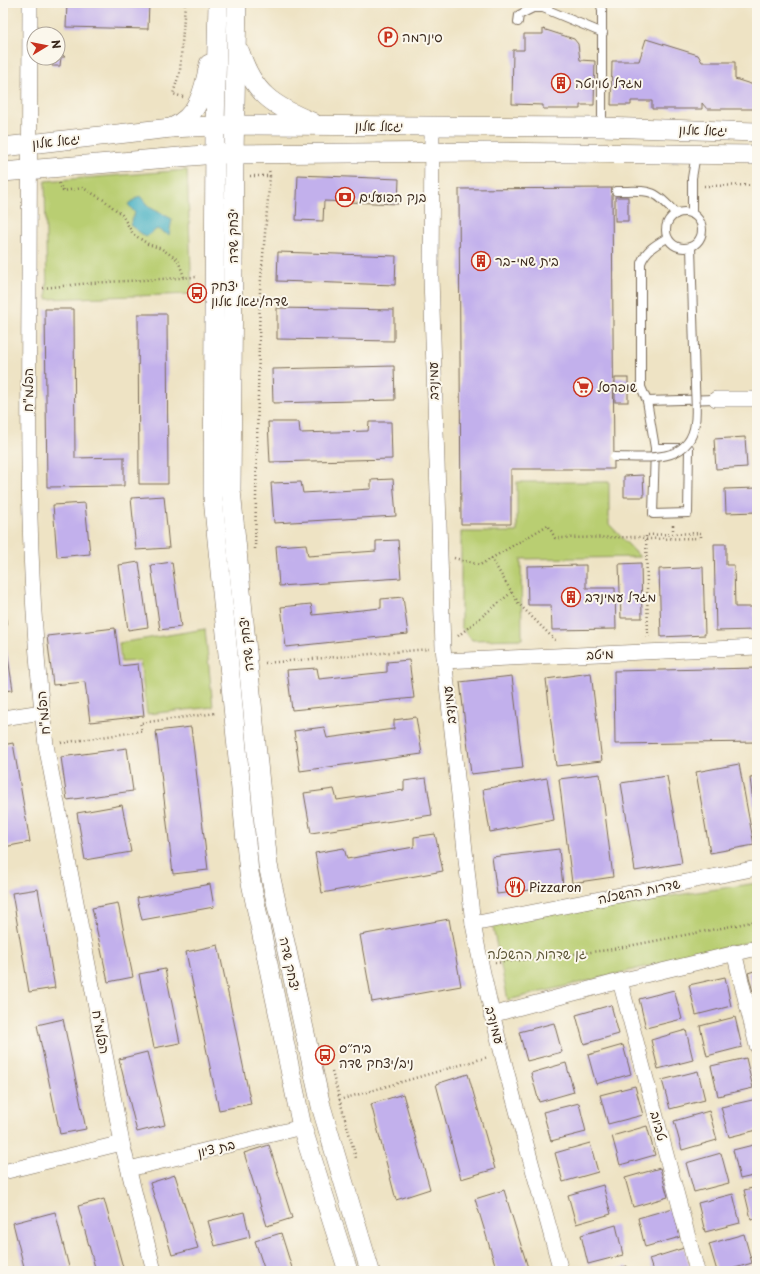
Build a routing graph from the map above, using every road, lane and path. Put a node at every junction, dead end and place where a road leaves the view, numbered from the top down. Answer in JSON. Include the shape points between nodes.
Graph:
{"nodes":[{"id":1,"x":30,"y":3,"type":"edge"},
{"id":2,"x":185,"y":3,"type":"edge"},
{"id":3,"x":237,"y":3,"type":"edge"},
{"id":4,"x":600,"y":3,"type":"edge"},
{"id":5,"x":218,"y":5,"type":"edge"},
{"id":6,"x":518,"y":22,"type":"dead end"},
{"id":7,"x":603,"y":32,"type":"junction"},
{"id":8,"x":236,"y":40,"type":"junction"},
{"id":9,"x":173,"y":94,"type":"dead end"},
{"id":10,"x":234,"y":125,"type":"junction"},
{"id":11,"x":318,"y":125,"type":"junction"},
{"id":12,"x":215,"y":126,"type":"junction"},
{"id":13,"x":432,"y":127,"type":"junction"},
{"id":14,"x":602,"y":127,"type":"junction"},
{"id":15,"x":171,"y":128,"type":"junction"},
{"id":16,"x":757,"y":132,"type":"edge"},
{"id":17,"x":29,"y":144,"type":"junction"},
{"id":18,"x":3,"y":147,"type":"edge"},
{"id":19,"x":431,"y":152,"type":"junction"},
{"id":20,"x":215,"y":154,"type":"junction"},
{"id":21,"x":234,"y":154,"type":"junction"},
{"id":22,"x":696,"y":154,"type":"junction"},
{"id":23,"x":757,"y":155,"type":"edge"},
{"id":24,"x":51,"y":166,"type":"junction"},
{"id":25,"x":29,"y":169,"type":"junction"},
{"id":26,"x":3,"y":172,"type":"edge"},
{"id":27,"x":270,"y":176,"type":"dead end"},
{"id":28,"x":757,"y":185,"type":"edge"},
{"id":29,"x":692,"y":186,"type":"junction"},
{"id":30,"x":616,"y":191,"type":"dead end"},
{"id":31,"x":676,"y":214,"type":"junction"},
{"id":32,"x":692,"y":214,"type":"junction"},
{"id":33,"x":667,"y":238,"type":"junction"},
{"id":34,"x":691,"y":247,"type":"junction"},
{"id":35,"x":200,"y":276,"type":"dead end"},
{"id":36,"x":184,"y":277,"type":"junction"},
{"id":37,"x":29,"y":290,"type":"junction"},
{"id":38,"x":716,"y":399,"type":"joint"},
{"id":39,"x":757,"y":399,"type":"edge"},
{"id":40,"x":647,"y":401,"type":"junction"},
{"id":41,"x":655,"y":448,"type":"junction"},
{"id":42,"x":614,"y":457,"type":"dead end"},
{"id":43,"x":673,"y":513,"type":"junction"},
{"id":44,"x":673,"y":534,"type":"junction"},
{"id":45,"x":647,"y":539,"type":"junction"},
{"id":46,"x":255,"y":550,"type":"dead end"},
{"id":47,"x":455,"y":558,"type":"dead end"},
{"id":48,"x":491,"y":558,"type":"junction"},
{"id":49,"x":512,"y":592,"type":"junction"},
{"id":50,"x":757,"y":647,"type":"edge"},
{"id":51,"x":648,"y":652,"type":"junction"},
{"id":52,"x":443,"y":654,"type":"junction"},
{"id":53,"x":570,"y":655,"type":"junction"},
{"id":54,"x":248,"y":664,"type":"junction"},
{"id":55,"x":233,"y":711,"type":"junction"},
{"id":56,"x":42,"y":712,"type":"junction"},
{"id":57,"x":3,"y":718,"type":"edge"},
{"id":58,"x":46,"y":745,"type":"junction"},
{"id":59,"x":757,"y":868,"type":"edge"},
{"id":60,"x":757,"y":921,"type":"edge"},
{"id":61,"x":473,"y":924,"type":"junction"},
{"id":62,"x":757,"y":948,"type":"edge"},
{"id":63,"x":734,"y":952,"type":"junction"},
{"id":64,"x":481,"y":965,"type":"junction"},
{"id":65,"x":620,"y":981,"type":"junction"},
{"id":66,"x":491,"y":1015,"type":"junction"},
{"id":67,"x":757,"y":1046,"type":"edge"},
{"id":68,"x":502,"y":1053,"type":"junction"},
{"id":69,"x":321,"y":1106,"type":"junction"},
{"id":70,"x":302,"y":1127,"type":"junction"},
{"id":71,"x":122,"y":1144,"type":"junction"},
{"id":72,"x":129,"y":1169,"type":"junction"},
{"id":73,"x":3,"y":1172,"type":"edge"},
{"id":74,"x":154,"y":1271,"type":"edge"},
{"id":75,"x":348,"y":1271,"type":"edge"},
{"id":76,"x":370,"y":1271,"type":"edge"},
{"id":77,"x":560,"y":1271,"type":"edge"},
{"id":78,"x":697,"y":1271,"type":"edge"}],
"edges":[{"from":1,"to":17,"type":"street","name":"הפלמ\"ח"},
{"from":2,"to":9,"type":"path","via":[[180,70]]},
{"from":3,"to":8,"type":"street","name":"יצחק שדה"},
{"from":4,"to":7,"type":"lane"},
{"from":5,"to":12,"type":"street","name":"יצחק שדה"},
{"from":5,"to":15,"type":"street","via":[[206,78],[198,104],[188,119]]},
{"from":6,"to":7,"type":"lane","via":[[519,15],[525,11],[542,8]]},
{"from":7,"to":14,"type":"lane"},
{"from":8,"to":10,"type":"street","name":"יצחק שדה"},
{"from":8,"to":11,"type":"street","via":[[245,68],[258,90],[282,108]]},
{"from":10,"to":11,"type":"street","name":"יגאל אלון"},
{"from":10,"to":12,"type":"street","name":"יגאל אלון"},
{"from":10,"to":21,"type":"street","name":"יצחק שדה"},
{"from":11,"to":13,"type":"street","name":"יגאל אלון"},
{"from":12,"to":15,"type":"street","name":"יגאל אלון"},
{"from":12,"to":20,"type":"street","name":"יצחק שדה"},
{"from":13,"to":14,"type":"street","name":"יגאל אלון"},
{"from":13,"to":19,"type":"street","name":"עמינדב"},
{"from":14,"to":16,"type":"street","name":"יגאל אלון"},
{"from":15,"to":17,"type":"street","name":"יגאל אלון"},
{"from":17,"to":18,"type":"street","name":"יגאל אלון"},
{"from":17,"to":25,"type":"street","name":"הפלמ\"ח"},
{"from":19,"to":21,"type":"street","name":"יגאל אלון"},
{"from":19,"to":22,"type":"street","name":"יגאל אלון"},
{"from":19,"to":52,"type":"street","name":"עמינדב","via":[[434,394]]},
{"from":20,"to":21,"type":"street","name":"יגאל אלון"},
{"from":20,"to":24,"type":"street","name":"יגאל אלון"},
{"from":20,"to":55,"type":"street","name":"יצחק שדה","via":[[212,498]]},
{"from":21,"to":54,"type":"street","name":"יצחק שדה","via":[[231,490]]},
{"from":22,"to":23,"type":"street","name":"יגאל אלון"},
{"from":22,"to":29,"type":"lane"},
{"from":24,"to":25,"type":"street","name":"יגאל אלון"},
{"from":24,"to":36,"type":"path","via":[[63,191],[83,188],[104,200],[122,214],[133,234],[178,260]]},
{"from":25,"to":26,"type":"street","name":"יגאל אלון"},
{"from":25,"to":37,"type":"street","name":"הפלמ\"ח"},
{"from":27,"to":46,"type":"path","via":[[260,290]]},
{"from":28,"to":29,"type":"path"},
{"from":29,"to":32,"type":"lane"},
{"from":30,"to":31,"type":"lane","via":[[650,192],[663,198]]},
{"from":31,"to":32,"type":"lane"},
{"from":31,"to":33,"type":"lane","via":[[668,221]]},
{"from":32,"to":34,"type":"lane","via":[[702,228],[699,239]]},
{"from":33,"to":34,"type":"lane","via":[[675,246]]},
{"from":33,"to":40,"type":"lane","via":[[652,247],[641,263],[641,387]]},
{"from":34,"to":42,"type":"lane","bridge":true,"via":[[695,383],[693,433],[687,444],[671,455]]},
{"from":35,"to":36,"type":"path"},
{"from":36,"to":37,"type":"path"},
{"from":37,"to":56,"type":"street","name":"הפלמ\"ח","via":[[27,413],[31,578]]},
{"from":38,"to":39,"type":"street"},
{"from":38,"to":40,"type":"lane"},
{"from":40,"to":41,"type":"lane"},
{"from":41,"to":43,"type":"lane","via":[[653,514]]},
{"from":41,"to":43,"type":"lane","via":[[689,448],[688,513]]},
{"from":43,"to":44,"type":"path"},
{"from":44,"to":45,"type":"path","via":[[646,535]]},
{"from":44,"to":45,"type":"path","via":[[701,533],[701,538]]},
{"from":45,"to":48,"type":"path","via":[[555,538],[548,525]]},
{"from":45,"to":51,"type":"path"},
{"from":47,"to":48,"type":"path","via":[[480,565]]},
{"from":48,"to":49,"type":"path"},
{"from":49,"to":52,"type":"path"},
{"from":49,"to":53,"type":"path","via":[[519,604]]},
{"from":50,"to":51,"type":"street","name":"מיטב"},
{"from":51,"to":53,"type":"street","name":"מיטב"},
{"from":52,"to":53,"type":"street","name":"מיטב"},
{"from":52,"to":54,"type":"path"},
{"from":52,"to":61,"type":"street","name":"עמינדב"},
{"from":54,"to":69,"type":"street","name":"יצחק שדה","via":[[268,865]]},
{"from":55,"to":58,"type":"path","via":[[140,723],[142,732]]},
{"from":55,"to":70,"type":"street","name":"יצחק שדה","via":[[249,873]]},
{"from":56,"to":57,"type":"street"},
{"from":56,"to":58,"type":"street","name":"הפלמ\"ח"},
{"from":58,"to":71,"type":"street","name":"הפלמ\"ח"},
{"from":59,"to":61,"type":"street","name":"שדרות ההשכלה"},
{"from":60,"to":64,"type":"path","via":[[608,950]]},
{"from":61,"to":64,"type":"street","name":"עמינדב"},
{"from":62,"to":63,"type":"street"},
{"from":63,"to":65,"type":"street"},
{"from":63,"to":67,"type":"street"},
{"from":64,"to":66,"type":"street","name":"עמינדב"},
{"from":65,"to":66,"type":"street"},
{"from":65,"to":78,"type":"street","name":"טביוב"},
{"from":66,"to":68,"type":"street","name":"עמינדב"},
{"from":68,"to":69,"type":"path"},
{"from":68,"to":77,"type":"street","name":"עמינדב"},
{"from":69,"to":76,"type":"street","name":"יצחק שדה"},
{"from":70,"to":72,"type":"street","name":"בת ציון"},
{"from":70,"to":75,"type":"street","name":"יצחק שדה"},
{"from":71,"to":72,"type":"street","name":"הפלמ\"ח"},
{"from":71,"to":73,"type":"street"},
{"from":72,"to":74,"type":"street","name":"הפלמ\"ח"}]}
